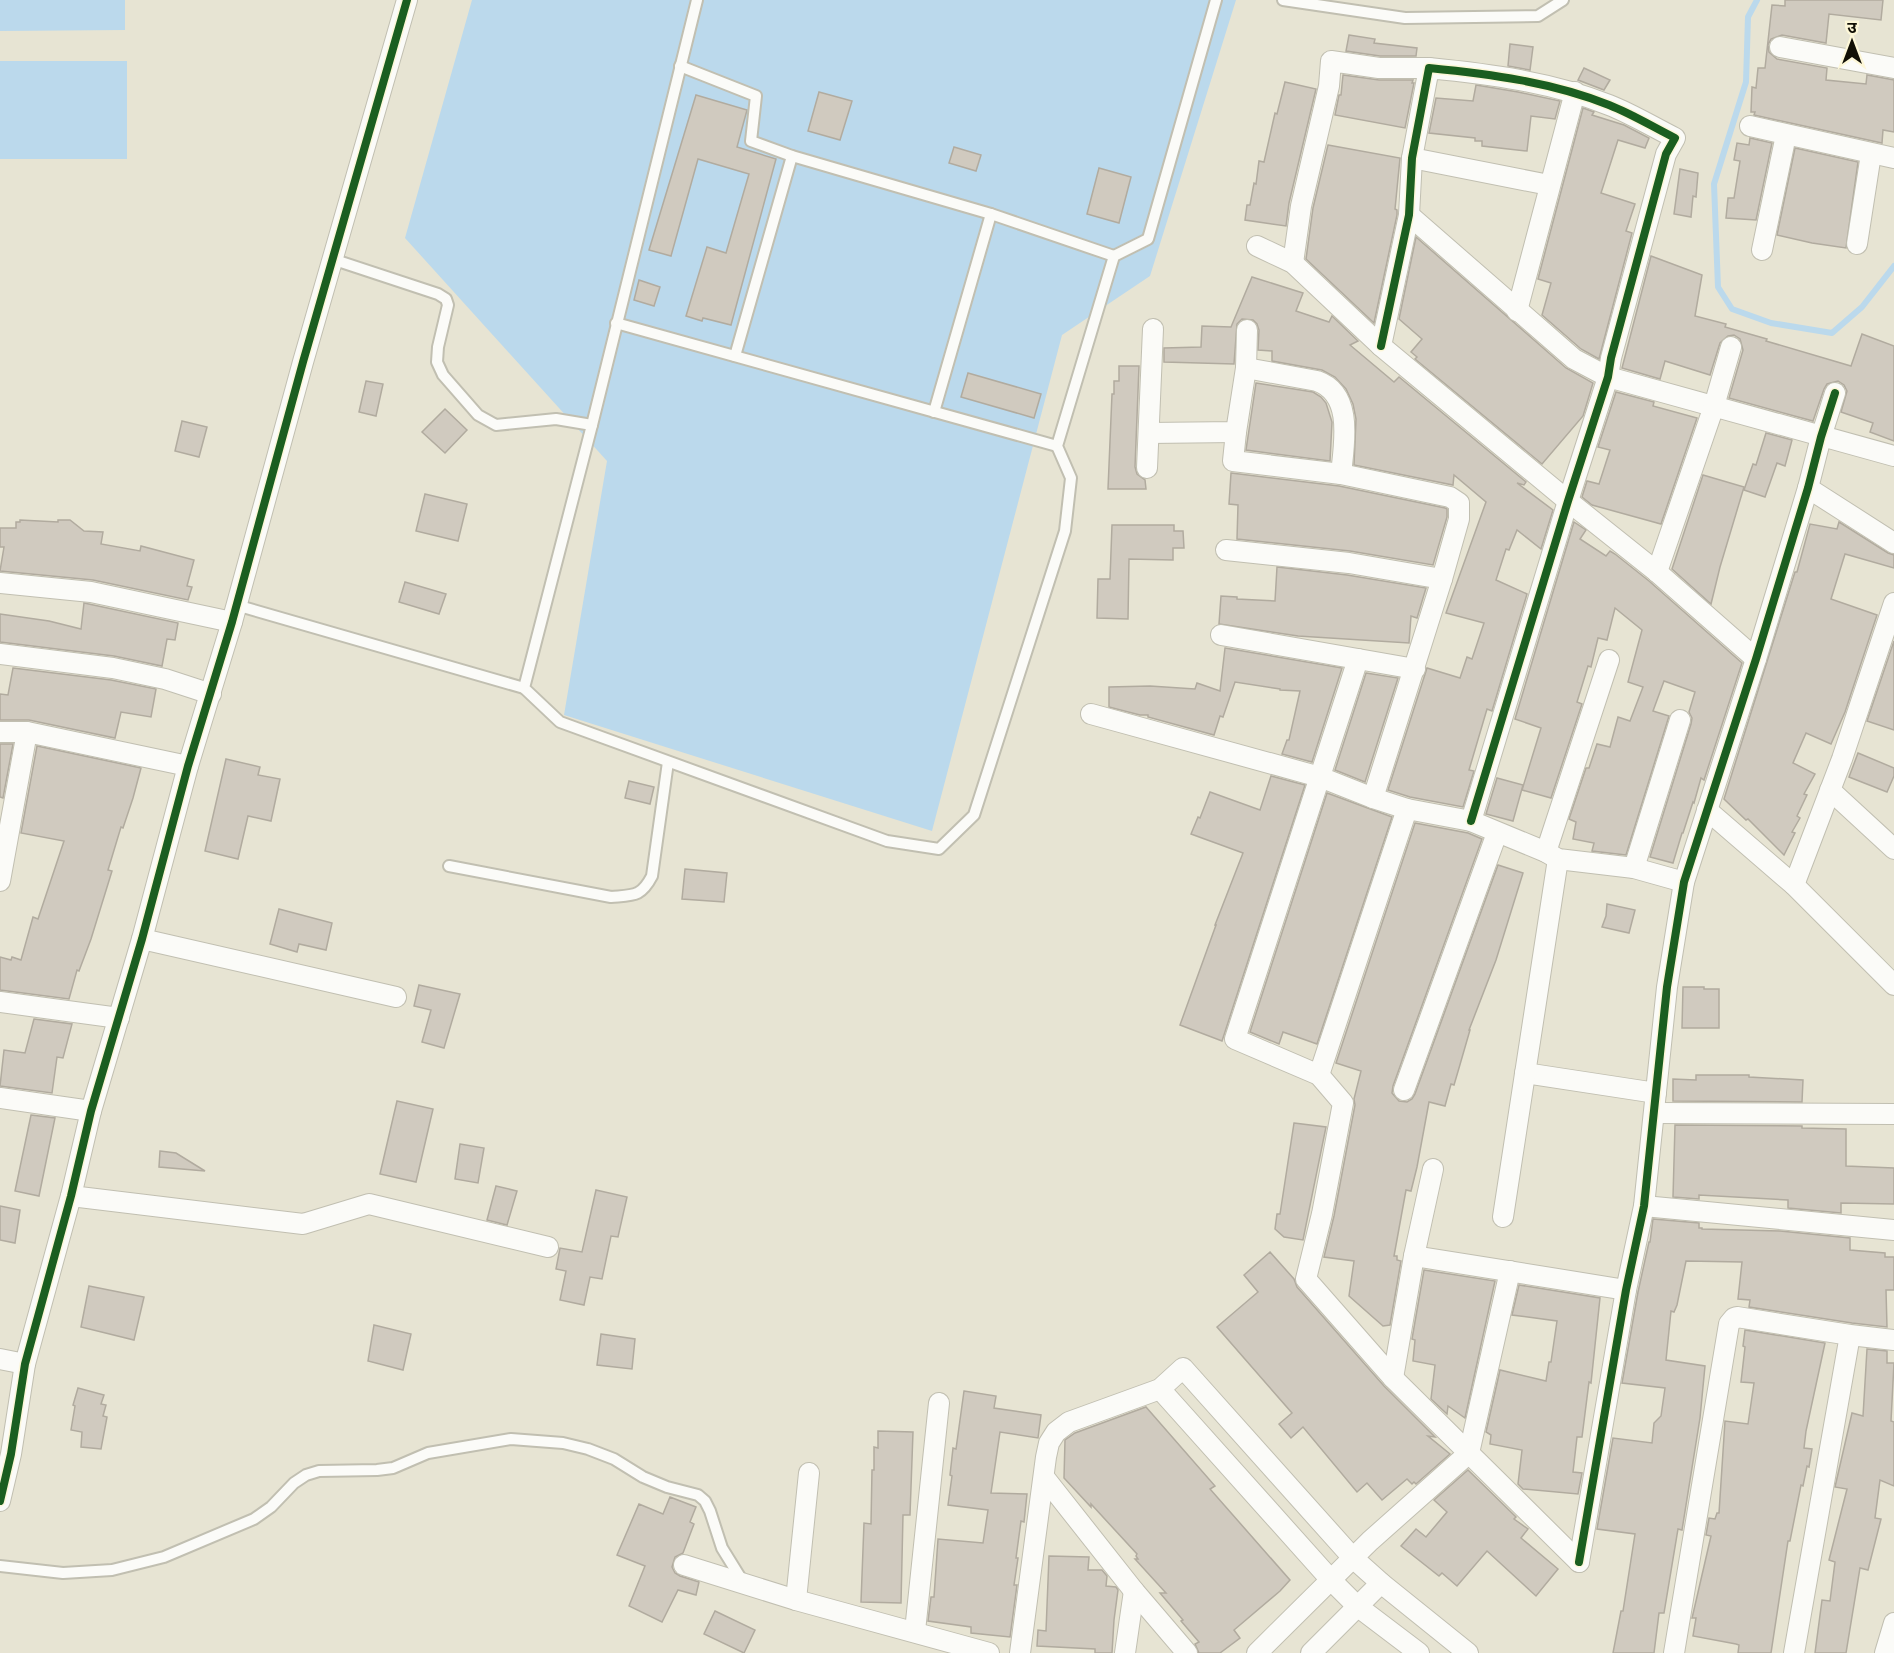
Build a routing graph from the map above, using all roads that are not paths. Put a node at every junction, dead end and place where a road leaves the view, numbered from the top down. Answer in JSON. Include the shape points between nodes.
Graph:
{"nodes":[{"id":1,"x":407,"y":0,"type":"edge"},
{"id":2,"x":697,"y":0,"type":"edge"},
{"id":3,"x":1216,"y":0,"type":"edge"},
{"id":4,"x":1283,"y":0,"type":"edge"},
{"id":5,"x":1563,"y":0,"type":"edge"},
{"id":6,"x":1780,"y":47,"type":"dead end"},
{"id":7,"x":680,"y":66,"type":"junction"},
{"id":8,"x":1429,"y":68,"type":"junction"},
{"id":9,"x":1894,"y":68,"type":"edge"},
{"id":10,"x":1575,"y":92,"type":"junction"},
{"id":11,"x":1750,"y":126,"type":"dead end"},
{"id":12,"x":1786,"y":135,"type":"junction"},
{"id":13,"x":1871,"y":154,"type":"junction"},
{"id":14,"x":792,"y":156,"type":"junction"},
{"id":15,"x":1412,"y":158,"type":"junction"},
{"id":16,"x":1894,"y":158,"type":"edge"},
{"id":17,"x":1549,"y":185,"type":"junction"},
{"id":18,"x":992,"y":214,"type":"junction"},
{"id":19,"x":1409,"y":215,"type":"junction"},
{"id":20,"x":1857,"y":244,"type":"dead end"},
{"id":21,"x":1257,"y":246,"type":"dead end"},
{"id":22,"x":1762,"y":250,"type":"dead end"},
{"id":23,"x":1114,"y":256,"type":"junction"},
{"id":24,"x":332,"y":259,"type":"junction"},
{"id":25,"x":1293,"y":263,"type":"junction"},
{"id":26,"x":1517,"y":311,"type":"junction"},
{"id":27,"x":616,"y":322,"type":"junction"},
{"id":28,"x":1154,"y":329,"type":"dead end"},
{"id":29,"x":1246,"y":330,"type":"dead end"},
{"id":30,"x":1381,"y":346,"type":"junction"},
{"id":31,"x":1731,"y":347,"type":"dead end"},
{"id":32,"x":735,"y":356,"type":"junction"},
{"id":33,"x":1246,"y":368,"type":"junction"},
{"id":34,"x":1608,"y":377,"type":"junction"},
{"id":35,"x":1835,"y":393,"type":"dead end"},
{"id":36,"x":1714,"y":406,"type":"junction"},
{"id":37,"x":934,"y":412,"type":"junction"},
{"id":38,"x":592,"y":425,"type":"junction"},
{"id":39,"x":1236,"y":432,"type":"junction"},
{"id":40,"x":1149,"y":433,"type":"junction"},
{"id":41,"x":1821,"y":437,"type":"junction"},
{"id":42,"x":1057,"y":446,"type":"junction"},
{"id":43,"x":1894,"y":456,"type":"edge"},
{"id":44,"x":1148,"y":468,"type":"dead end"},
{"id":45,"x":1341,"y":474,"type":"junction"},
{"id":46,"x":1808,"y":488,"type":"junction"},
{"id":47,"x":1568,"y":501,"type":"junction"},
{"id":48,"x":1894,"y":543,"type":"edge"},
{"id":49,"x":1226,"y":550,"type":"dead end"},
{"id":50,"x":1657,"y":572,"type":"junction"},
{"id":51,"x":1442,"y":579,"type":"junction"},
{"id":52,"x":0,"y":583,"type":"edge"},
{"id":53,"x":1894,"y":603,"type":"edge"},
{"id":54,"x":234,"y":614,"type":"junction"},
{"id":55,"x":1221,"y":635,"type":"dead end"},
{"id":56,"x":0,"y":654,"type":"edge"},
{"id":57,"x":1358,"y":659,"type":"junction"},
{"id":58,"x":1756,"y":659,"type":"junction"},
{"id":59,"x":1609,"y":660,"type":"dead end"},
{"id":60,"x":1415,"y":669,"type":"junction"},
{"id":61,"x":524,"y":688,"type":"junction"},
{"id":62,"x":211,"y":694,"type":"junction"},
{"id":63,"x":1091,"y":714,"type":"dead end"},
{"id":64,"x":1680,"y":720,"type":"dead end"},
{"id":65,"x":0,"y":732,"type":"edge"},
{"id":66,"x":27,"y":732,"type":"junction"},
{"id":67,"x":668,"y":762,"type":"junction"},
{"id":68,"x":188,"y":766,"type":"junction"},
{"id":69,"x":1320,"y":777,"type":"junction"},
{"id":70,"x":1830,"y":790,"type":"junction"},
{"id":71,"x":1373,"y":798,"type":"junction"},
{"id":72,"x":1407,"y":809,"type":"junction"},
{"id":73,"x":1707,"y":810,"type":"junction"},
{"id":74,"x":1471,"y":821,"type":"junction"},
{"id":75,"x":1497,"y":833,"type":"junction"},
{"id":76,"x":1894,"y":849,"type":"edge"},
{"id":77,"x":1552,"y":855,"type":"junction"},
{"id":78,"x":449,"y":866,"type":"dead end"},
{"id":79,"x":1634,"y":868,"type":"junction"},
{"id":80,"x":0,"y":881,"type":"edge"},
{"id":81,"x":1684,"y":882,"type":"junction"},
{"id":82,"x":1794,"y":885,"type":"junction"},
{"id":83,"x":142,"y":939,"type":"junction"},
{"id":84,"x":1894,"y":984,"type":"edge"},
{"id":85,"x":396,"y":997,"type":"dead end"},
{"id":86,"x":0,"y":1002,"type":"edge"},
{"id":87,"x":119,"y":1018,"type":"junction"},
{"id":88,"x":1525,"y":1073,"type":"junction"},
{"id":89,"x":1319,"y":1075,"type":"junction"},
{"id":90,"x":1404,"y":1090,"type":"dead end"},
{"id":91,"x":1656,"y":1093,"type":"junction"},
{"id":92,"x":0,"y":1098,"type":"edge"},
{"id":93,"x":91,"y":1111,"type":"junction"},
{"id":94,"x":1654,"y":1113,"type":"junction"},
{"id":95,"x":1894,"y":1114,"type":"edge"},
{"id":96,"x":1433,"y":1169,"type":"dead end"},
{"id":97,"x":71,"y":1196,"type":"junction"},
{"id":98,"x":1644,"y":1206,"type":"junction"},
{"id":99,"x":1503,"y":1217,"type":"dead end"},
{"id":100,"x":1894,"y":1230,"type":"edge"},
{"id":101,"x":548,"y":1247,"type":"dead end"},
{"id":102,"x":1414,"y":1256,"type":"junction"},
{"id":103,"x":1510,"y":1271,"type":"junction"},
{"id":104,"x":1626,"y":1290,"type":"junction"},
{"id":105,"x":1850,"y":1335,"type":"junction"},
{"id":106,"x":1894,"y":1340,"type":"edge"},
{"id":107,"x":0,"y":1359,"type":"edge"},
{"id":108,"x":25,"y":1364,"type":"junction"},
{"id":109,"x":1393,"y":1378,"type":"junction"},
{"id":110,"x":1160,"y":1389,"type":"junction"},
{"id":111,"x":939,"y":1403,"type":"dead end"},
{"id":112,"x":5,"y":1453,"type":"edge"},
{"id":113,"x":1469,"y":1453,"type":"junction"},
{"id":114,"x":809,"y":1473,"type":"dead end"},
{"id":115,"x":1044,"y":1478,"type":"junction"},
{"id":116,"x":0,"y":1501,"type":"edge"},
{"id":117,"x":1353,"y":1558,"type":"junction"},
{"id":118,"x":684,"y":1565,"type":"dead end"},
{"id":119,"x":0,"y":1566,"type":"edge"},
{"id":120,"x":1331,"y":1580,"type":"junction"},
{"id":121,"x":1381,"y":1583,"type":"junction"},
{"id":122,"x":745,"y":1584,"type":"junction"},
{"id":123,"x":1134,"y":1591,"type":"junction"},
{"id":124,"x":796,"y":1600,"type":"junction"},
{"id":125,"x":1357,"y":1606,"type":"junction"},
{"id":126,"x":1894,"y":1623,"type":"edge"},
{"id":127,"x":915,"y":1631,"type":"junction"},
{"id":128,"x":989,"y":1653,"type":"edge"},
{"id":129,"x":1020,"y":1653,"type":"edge"},
{"id":130,"x":1125,"y":1653,"type":"edge"},
{"id":131,"x":1187,"y":1653,"type":"edge"},
{"id":132,"x":1257,"y":1653,"type":"edge"},
{"id":133,"x":1311,"y":1653,"type":"edge"},
{"id":134,"x":1419,"y":1653,"type":"edge"},
{"id":135,"x":1468,"y":1653,"type":"edge"},
{"id":136,"x":1674,"y":1653,"type":"edge"},
{"id":137,"x":1794,"y":1653,"type":"edge"},
{"id":138,"x":1885,"y":1653,"type":"edge"}],
"edges":[{"from":1,"to":24,"type":"street"},
{"from":2,"to":7,"type":"lane"},
{"from":3,"to":23,"type":"lane","via":[[1148,238]]},
{"from":4,"to":5,"type":"lane","via":[[1405,18],[1538,16]]},
{"from":6,"to":9,"type":"street"},
{"from":7,"to":14,"type":"lane","via":[[756,96],[751,141]]},
{"from":7,"to":27,"type":"lane"},
{"from":8,"to":10,"type":"street","via":[[1485,73]]},
{"from":8,"to":15,"type":"street"},
{"from":8,"to":25,"type":"street","via":[[1379,68],[1331,61]]},
{"from":10,"to":17,"type":"street"},
{"from":10,"to":34,"type":"street","via":[[1675,138],[1666,154]]},
{"from":11,"to":12,"type":"street"},
{"from":12,"to":13,"type":"street"},
{"from":12,"to":22,"type":"street"},
{"from":13,"to":16,"type":"street"},
{"from":13,"to":20,"type":"street"},
{"from":14,"to":18,"type":"lane"},
{"from":14,"to":32,"type":"lane"},
{"from":15,"to":17,"type":"street"},
{"from":15,"to":19,"type":"street"},
{"from":17,"to":26,"type":"street"},
{"from":18,"to":23,"type":"lane"},
{"from":18,"to":37,"type":"lane"},
{"from":19,"to":26,"type":"street"},
{"from":19,"to":30,"type":"street"},
{"from":21,"to":25,"type":"street"},
{"from":23,"to":42,"type":"lane"},
{"from":24,"to":38,"type":"lane","via":[[446,299],[437,362],[443,375],[478,415],[496,425],[556,419]]},
{"from":24,"to":54,"type":"street"},
{"from":25,"to":30,"type":"street"},
{"from":26,"to":34,"type":"street","via":[[1574,359]]},
{"from":27,"to":32,"type":"lane"},
{"from":27,"to":38,"type":"lane"},
{"from":28,"to":40,"type":"street"},
{"from":29,"to":33,"type":"street"},
{"from":30,"to":47,"type":"street"},
{"from":31,"to":36,"type":"street"},
{"from":32,"to":37,"type":"lane"},
{"from":33,"to":39,"type":"street"},
{"from":33,"to":45,"type":"street","via":[[1317,381],[1333,390],[1345,433]]},
{"from":34,"to":36,"type":"street"},
{"from":34,"to":47,"type":"street"},
{"from":35,"to":41,"type":"street"},
{"from":36,"to":41,"type":"street"},
{"from":36,"to":50,"type":"street"},
{"from":37,"to":42,"type":"lane"},
{"from":38,"to":61,"type":"lane"},
{"from":39,"to":40,"type":"street"},
{"from":39,"to":45,"type":"street","via":[[1233,461]]},
{"from":40,"to":44,"type":"street"},
{"from":41,"to":43,"type":"street"},
{"from":41,"to":46,"type":"street"},
{"from":42,"to":67,"type":"lane","via":[[1071,478],[1065,531],[974,815],[939,849],[887,841]]},
{"from":45,"to":51,"type":"street","via":[[1456,500],[1459,519]]},
{"from":46,"to":48,"type":"street"},
{"from":46,"to":58,"type":"street"},
{"from":47,"to":50,"type":"street"},
{"from":47,"to":74,"type":"street"},
{"from":49,"to":51,"type":"street","via":[[1349,563]]},
{"from":50,"to":58,"type":"street"},
{"from":51,"to":60,"type":"street"},
{"from":52,"to":54,"type":"street","via":[[91,592]]},
{"from":53,"to":70,"type":"street"},
{"from":54,"to":61,"type":"lane"},
{"from":54,"to":62,"type":"street"},
{"from":55,"to":57,"type":"street"},
{"from":56,"to":62,"type":"street","via":[[113,668]]},
{"from":57,"to":60,"type":"street"},
{"from":57,"to":69,"type":"street"},
{"from":58,"to":73,"type":"street"},
{"from":59,"to":77,"type":"street"},
{"from":60,"to":71,"type":"street"},
{"from":61,"to":67,"type":"lane","via":[[560,723]]},
{"from":62,"to":68,"type":"street"},
{"from":63,"to":69,"type":"street"},
{"from":64,"to":79,"type":"street"},
{"from":65,"to":66,"type":"street"},
{"from":66,"to":68,"type":"street"},
{"from":66,"to":80,"type":"street"},
{"from":67,"to":78,"type":"lane","via":[[652,876],[645,889],[633,895],[611,897]]},
{"from":68,"to":83,"type":"street"},
{"from":69,"to":71,"type":"street"},
{"from":69,"to":89,"type":"street","via":[[1235,1039]]},
{"from":70,"to":76,"type":"street"},
{"from":70,"to":82,"type":"street"},
{"from":71,"to":72,"type":"street"},
{"from":72,"to":74,"type":"street"},
{"from":72,"to":89,"type":"street"},
{"from":73,"to":81,"type":"street"},
{"from":73,"to":82,"type":"street"},
{"from":74,"to":75,"type":"street"},
{"from":75,"to":77,"type":"street"},
{"from":75,"to":90,"type":"street"},
{"from":77,"to":79,"type":"street"},
{"from":77,"to":88,"type":"street"},
{"from":79,"to":81,"type":"street"},
{"from":81,"to":91,"type":"street","via":[[1666,987]]},
{"from":82,"to":84,"type":"street"},
{"from":83,"to":85,"type":"street"},
{"from":83,"to":87,"type":"street"},
{"from":86,"to":87,"type":"street"},
{"from":87,"to":93,"type":"street"},
{"from":88,"to":91,"type":"street"},
{"from":88,"to":99,"type":"street"},
{"from":89,"to":109,"type":"street","via":[[1343,1103],[1306,1280]]},
{"from":91,"to":94,"type":"street"},
{"from":92,"to":93,"type":"street"},
{"from":93,"to":97,"type":"street"},
{"from":94,"to":95,"type":"street"},
{"from":94,"to":98,"type":"street"},
{"from":96,"to":102,"type":"street"},
{"from":97,"to":101,"type":"street","via":[[303,1224],[369,1204]]},
{"from":97,"to":108,"type":"street"},
{"from":98,"to":100,"type":"street"},
{"from":98,"to":104,"type":"street"},
{"from":102,"to":103,"type":"street"},
{"from":102,"to":109,"type":"street"},
{"from":103,"to":104,"type":"street"},
{"from":103,"to":113,"type":"street"},
{"from":104,"to":113,"type":"street","via":[[1579,1562]]},
{"from":105,"to":106,"type":"street"},
{"from":105,"to":136,"type":"street","via":[[1737,1317],[1729,1323]]},
{"from":105,"to":137,"type":"street"},
{"from":107,"to":108,"type":"street"},
{"from":108,"to":112,"type":"street"},
{"from":109,"to":113,"type":"street"},
{"from":110,"to":115,"type":"street","via":[[1069,1422],[1049,1443]]},
{"from":110,"to":117,"type":"street","via":[[1183,1368]]},
{"from":110,"to":120,"type":"street"},
{"from":111,"to":127,"type":"street"},
{"from":112,"to":116,"type":"street"},
{"from":113,"to":117,"type":"street"},
{"from":114,"to":124,"type":"street"},
{"from":115,"to":123,"type":"street"},
{"from":115,"to":129,"type":"street"},
{"from":117,"to":120,"type":"street"},
{"from":117,"to":121,"type":"street"},
{"from":118,"to":122,"type":"street"},
{"from":119,"to":122,"type":"lane","via":[[63,1573],[112,1570],[164,1557],[254,1519],[306,1475],[393,1468],[428,1453],[520,1439],[588,1449],[614,1459],[643,1478],[698,1494],[710,1510],[722,1548]]},
{"from":120,"to":125,"type":"street"},
{"from":120,"to":132,"type":"street"},
{"from":121,"to":125,"type":"street"},
{"from":121,"to":135,"type":"street"},
{"from":122,"to":124,"type":"street"},
{"from":123,"to":130,"type":"street"},
{"from":123,"to":131,"type":"street"},
{"from":124,"to":127,"type":"street"},
{"from":125,"to":133,"type":"street"},
{"from":125,"to":134,"type":"street"},
{"from":126,"to":138,"type":"street"},
{"from":127,"to":128,"type":"street"}]}
